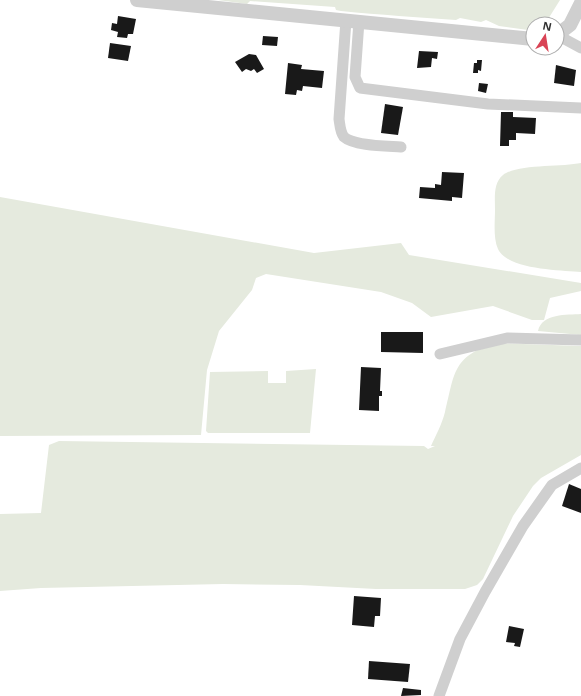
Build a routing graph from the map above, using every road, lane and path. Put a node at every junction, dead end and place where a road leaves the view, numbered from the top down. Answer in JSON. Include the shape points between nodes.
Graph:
{"nodes":[{"id":1,"x":137,"y":0,"type":"edge"},
{"id":2,"x":581,"y":3,"type":"edge"},
{"id":3,"x":352,"y":21,"type":"junction"},
{"id":4,"x":565,"y":29,"type":"edge"},
{"id":5,"x":525,"y":38,"type":"edge"},
{"id":6,"x":565,"y":39,"type":"edge"},
{"id":7,"x":581,"y":48,"type":"edge"},
{"id":8,"x":581,"y":108,"type":"edge"},
{"id":9,"x":401,"y":147,"type":"dead end"},
{"id":10,"x":581,"y":340,"type":"edge"},
{"id":11,"x":440,"y":354,"type":"dead end"},
{"id":12,"x":581,"y":468,"type":"edge"},
{"id":13,"x":439,"y":696,"type":"edge"}],
"edges":[{"from":1,"to":3,"type":"street"},
{"from":2,"to":4,"type":"street","via":[[570,25]]},
{"from":3,"to":5,"type":"street"},
{"from":3,"to":8,"type":"street","via":[[355,77],[360,88],[488,104]]},
{"from":3,"to":9,"type":"street","via":[[339,119],[340,130],[344,137],[352,142]]},
{"from":6,"to":7,"type":"street"},
{"from":10,"to":11,"type":"street","via":[[507,338]]},
{"from":12,"to":13,"type":"street","via":[[552,485],[523,526],[460,639]]}]}
